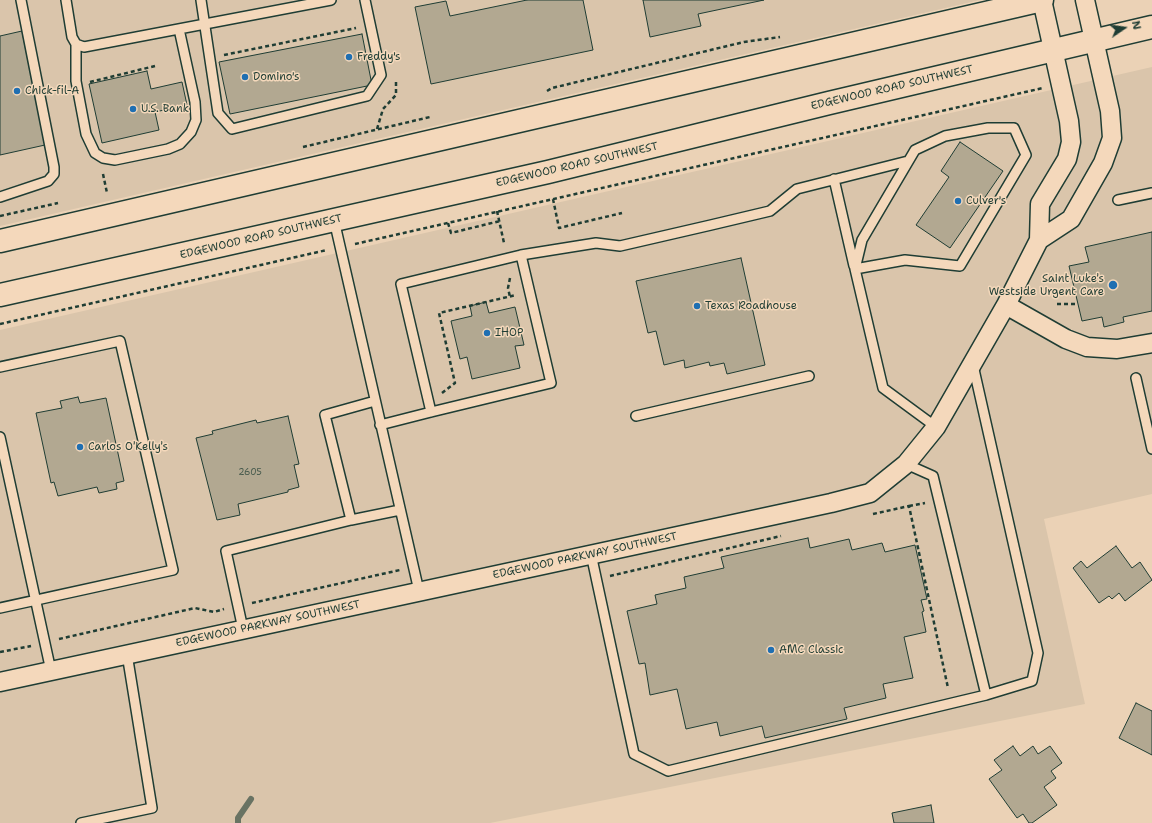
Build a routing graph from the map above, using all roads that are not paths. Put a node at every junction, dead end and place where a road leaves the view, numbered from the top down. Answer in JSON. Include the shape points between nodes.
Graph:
{"nodes":[{"id":1,"x":21,"y":0,"type":"edge"},
{"id":2,"x":66,"y":0,"type":"edge"},
{"id":3,"x":201,"y":0,"type":"edge"},
{"id":4,"x":332,"y":0,"type":"edge"},
{"id":5,"x":365,"y":0,"type":"edge"},
{"id":6,"x":1042,"y":0,"type":"edge"},
{"id":7,"x":1085,"y":0,"type":"edge"},
{"id":8,"x":205,"y":24,"type":"junction"},
{"id":9,"x":1152,"y":26,"type":"edge"},
{"id":10,"x":179,"y":29,"type":"junction"},
{"id":11,"x":1093,"y":41,"type":"junction"},
{"id":12,"x":76,"y":44,"type":"junction"},
{"id":13,"x":1053,"y":50,"type":"junction"},
{"id":14,"x":908,"y":161,"type":"junction"},
{"id":15,"x":834,"y":179,"type":"junction"},
{"id":16,"x":1152,"y":193,"type":"edge"},
{"id":17,"x":0,"y":197,"type":"edge"},
{"id":18,"x":1118,"y":200,"type":"dead end"},
{"id":19,"x":334,"y":220,"type":"junction"},
{"id":20,"x":0,"y":240,"type":"edge"},
{"id":21,"x":1039,"y":240,"type":"junction"},
{"id":22,"x":521,"y":255,"type":"junction"},
{"id":23,"x":855,"y":270,"type":"junction"},
{"id":24,"x":0,"y":295,"type":"edge"},
{"id":25,"x":1006,"y":305,"type":"junction"},
{"id":26,"x":1152,"y":343,"type":"edge"},
{"id":27,"x":973,"y":363,"type":"junction"},
{"id":28,"x":0,"y":367,"type":"edge"},
{"id":29,"x":809,"y":376,"type":"dead end"},
{"id":30,"x":1136,"y":378,"type":"dead end"},
{"id":31,"x":375,"y":401,"type":"junction"},
{"id":32,"x":431,"y":412,"type":"junction"},
{"id":33,"x":636,"y":416,"type":"dead end"},
{"id":34,"x":380,"y":425,"type":"junction"},
{"id":35,"x":936,"y":427,"type":"junction"},
{"id":36,"x":0,"y":437,"type":"edge"},
{"id":37,"x":1152,"y":449,"type":"edge"},
{"id":38,"x":906,"y":464,"type":"junction"},
{"id":39,"x":400,"y":510,"type":"junction"},
{"id":40,"x":351,"y":520,"type":"junction"},
{"id":41,"x":591,"y":554,"type":"junction"},
{"id":42,"x":419,"y":591,"type":"junction"},
{"id":43,"x":35,"y":600,"type":"junction"},
{"id":44,"x":0,"y":608,"type":"edge"},
{"id":45,"x":244,"y":629,"type":"junction"},
{"id":46,"x":127,"y":654,"type":"junction"},
{"id":47,"x":51,"y":671,"type":"junction"},
{"id":48,"x":0,"y":682,"type":"edge"},
{"id":49,"x":986,"y":695,"type":"junction"},
{"id":50,"x":81,"y":823,"type":"edge"}],
"edges":[{"from":1,"to":17,"type":"lane","via":[[54,174],[48,181]]},
{"from":2,"to":12,"type":"lane","via":[[72,37]]},
{"from":3,"to":8,"type":"lane"},
{"from":4,"to":8,"type":"lane"},
{"from":5,"to":8,"type":"lane","via":[[381,75],[367,96],[232,129],[218,113]]},
{"from":6,"to":13,"type":"street","name":"EDGEWOOD PARKWAY SOUTHWEST"},
{"from":6,"to":20,"type":"main road"},
{"from":7,"to":11,"type":"street","name":"EDGEWOOD PARKWAY SOUTHWEST"},
{"from":8,"to":10,"type":"lane"},
{"from":9,"to":11,"type":"main road","name":"EDGEWOOD ROAD SOUTHWEST"},
{"from":10,"to":12,"type":"lane","via":[[84,47]]},
{"from":10,"to":12,"type":"lane","via":[[195,102],[196,120],[191,132],[180,144],[168,149],[115,160],[95,153],[86,134],[76,81]]},
{"from":11,"to":13,"type":"main road","name":"EDGEWOOD ROAD SOUTHWEST"},
{"from":11,"to":21,"type":"street","name":"EDGEWOOD PARKWAY SOUTHWEST","via":[[1110,111],[1112,138],[1103,163],[1071,219]]},
{"from":13,"to":19,"type":"main road","name":"EDGEWOOD ROAD SOUTHWEST","via":[[548,172]]},
{"from":13,"to":21,"type":"street","name":"EDGEWOOD PARKWAY SOUTHWEST","via":[[1069,120],[1071,142],[1067,159],[1040,204]]},
{"from":14,"to":15,"type":"lane"},
{"from":14,"to":23,"type":"lane","via":[[862,240]]},
{"from":14,"to":23,"type":"lane","via":[[915,150],[945,136],[988,128],[1014,128],[1026,155],[960,266],[905,260]]},
{"from":15,"to":22,"type":"lane","via":[[798,189],[770,211],[620,246],[596,243]]},
{"from":15,"to":23,"type":"lane"},
{"from":16,"to":18,"type":"lane"},
{"from":19,"to":24,"type":"main road","name":"EDGEWOOD ROAD SOUTHWEST"},
{"from":19,"to":31,"type":"lane"},
{"from":21,"to":25,"type":"street","name":"EDGEWOOD PARKWAY SOUTHWEST"},
{"from":22,"to":32,"type":"lane","via":[[551,383]]},
{"from":22,"to":32,"type":"lane","via":[[401,284]]},
{"from":23,"to":35,"type":"lane","via":[[883,388]]},
{"from":25,"to":26,"type":"street","via":[[1066,339],[1087,347],[1117,349]]},
{"from":25,"to":27,"type":"street","name":"EDGEWOOD PARKWAY SOUTHWEST"},
{"from":27,"to":35,"type":"street","name":"EDGEWOOD PARKWAY SOUTHWEST"},
{"from":27,"to":49,"type":"lane","via":[[1038,653],[1032,681]]},
{"from":28,"to":43,"type":"lane","via":[[120,341],[173,570]]},
{"from":29,"to":33,"type":"lane"},
{"from":30,"to":37,"type":"lane"},
{"from":31,"to":34,"type":"lane"},
{"from":31,"to":40,"type":"lane","via":[[325,415]]},
{"from":32,"to":34,"type":"lane"},
{"from":34,"to":39,"type":"lane"},
{"from":35,"to":38,"type":"street","name":"EDGEWOOD PARKWAY SOUTHWEST"},
{"from":36,"to":43,"type":"lane"},
{"from":38,"to":41,"type":"street","name":"EDGEWOOD PARKWAY SOUTHWEST","via":[[870,492],[831,503]]},
{"from":38,"to":49,"type":"lane","via":[[933,476]]},
{"from":39,"to":40,"type":"lane"},
{"from":39,"to":42,"type":"lane"},
{"from":40,"to":45,"type":"lane","via":[[226,551]]},
{"from":41,"to":42,"type":"street","name":"EDGEWOOD PARKWAY SOUTHWEST"},
{"from":41,"to":49,"type":"lane","via":[[634,754],[668,771]]},
{"from":42,"to":45,"type":"street","name":"EDGEWOOD PARKWAY SOUTHWEST"},
{"from":43,"to":44,"type":"lane"},
{"from":43,"to":47,"type":"lane"},
{"from":45,"to":46,"type":"street","name":"EDGEWOOD PARKWAY SOUTHWEST"},
{"from":46,"to":47,"type":"street","name":"EDGEWOOD PARKWAY SOUTHWEST"},
{"from":46,"to":50,"type":"lane","via":[[152,808]]},
{"from":47,"to":48,"type":"street","name":"EDGEWOOD PARKWAY SOUTHWEST"}]}
